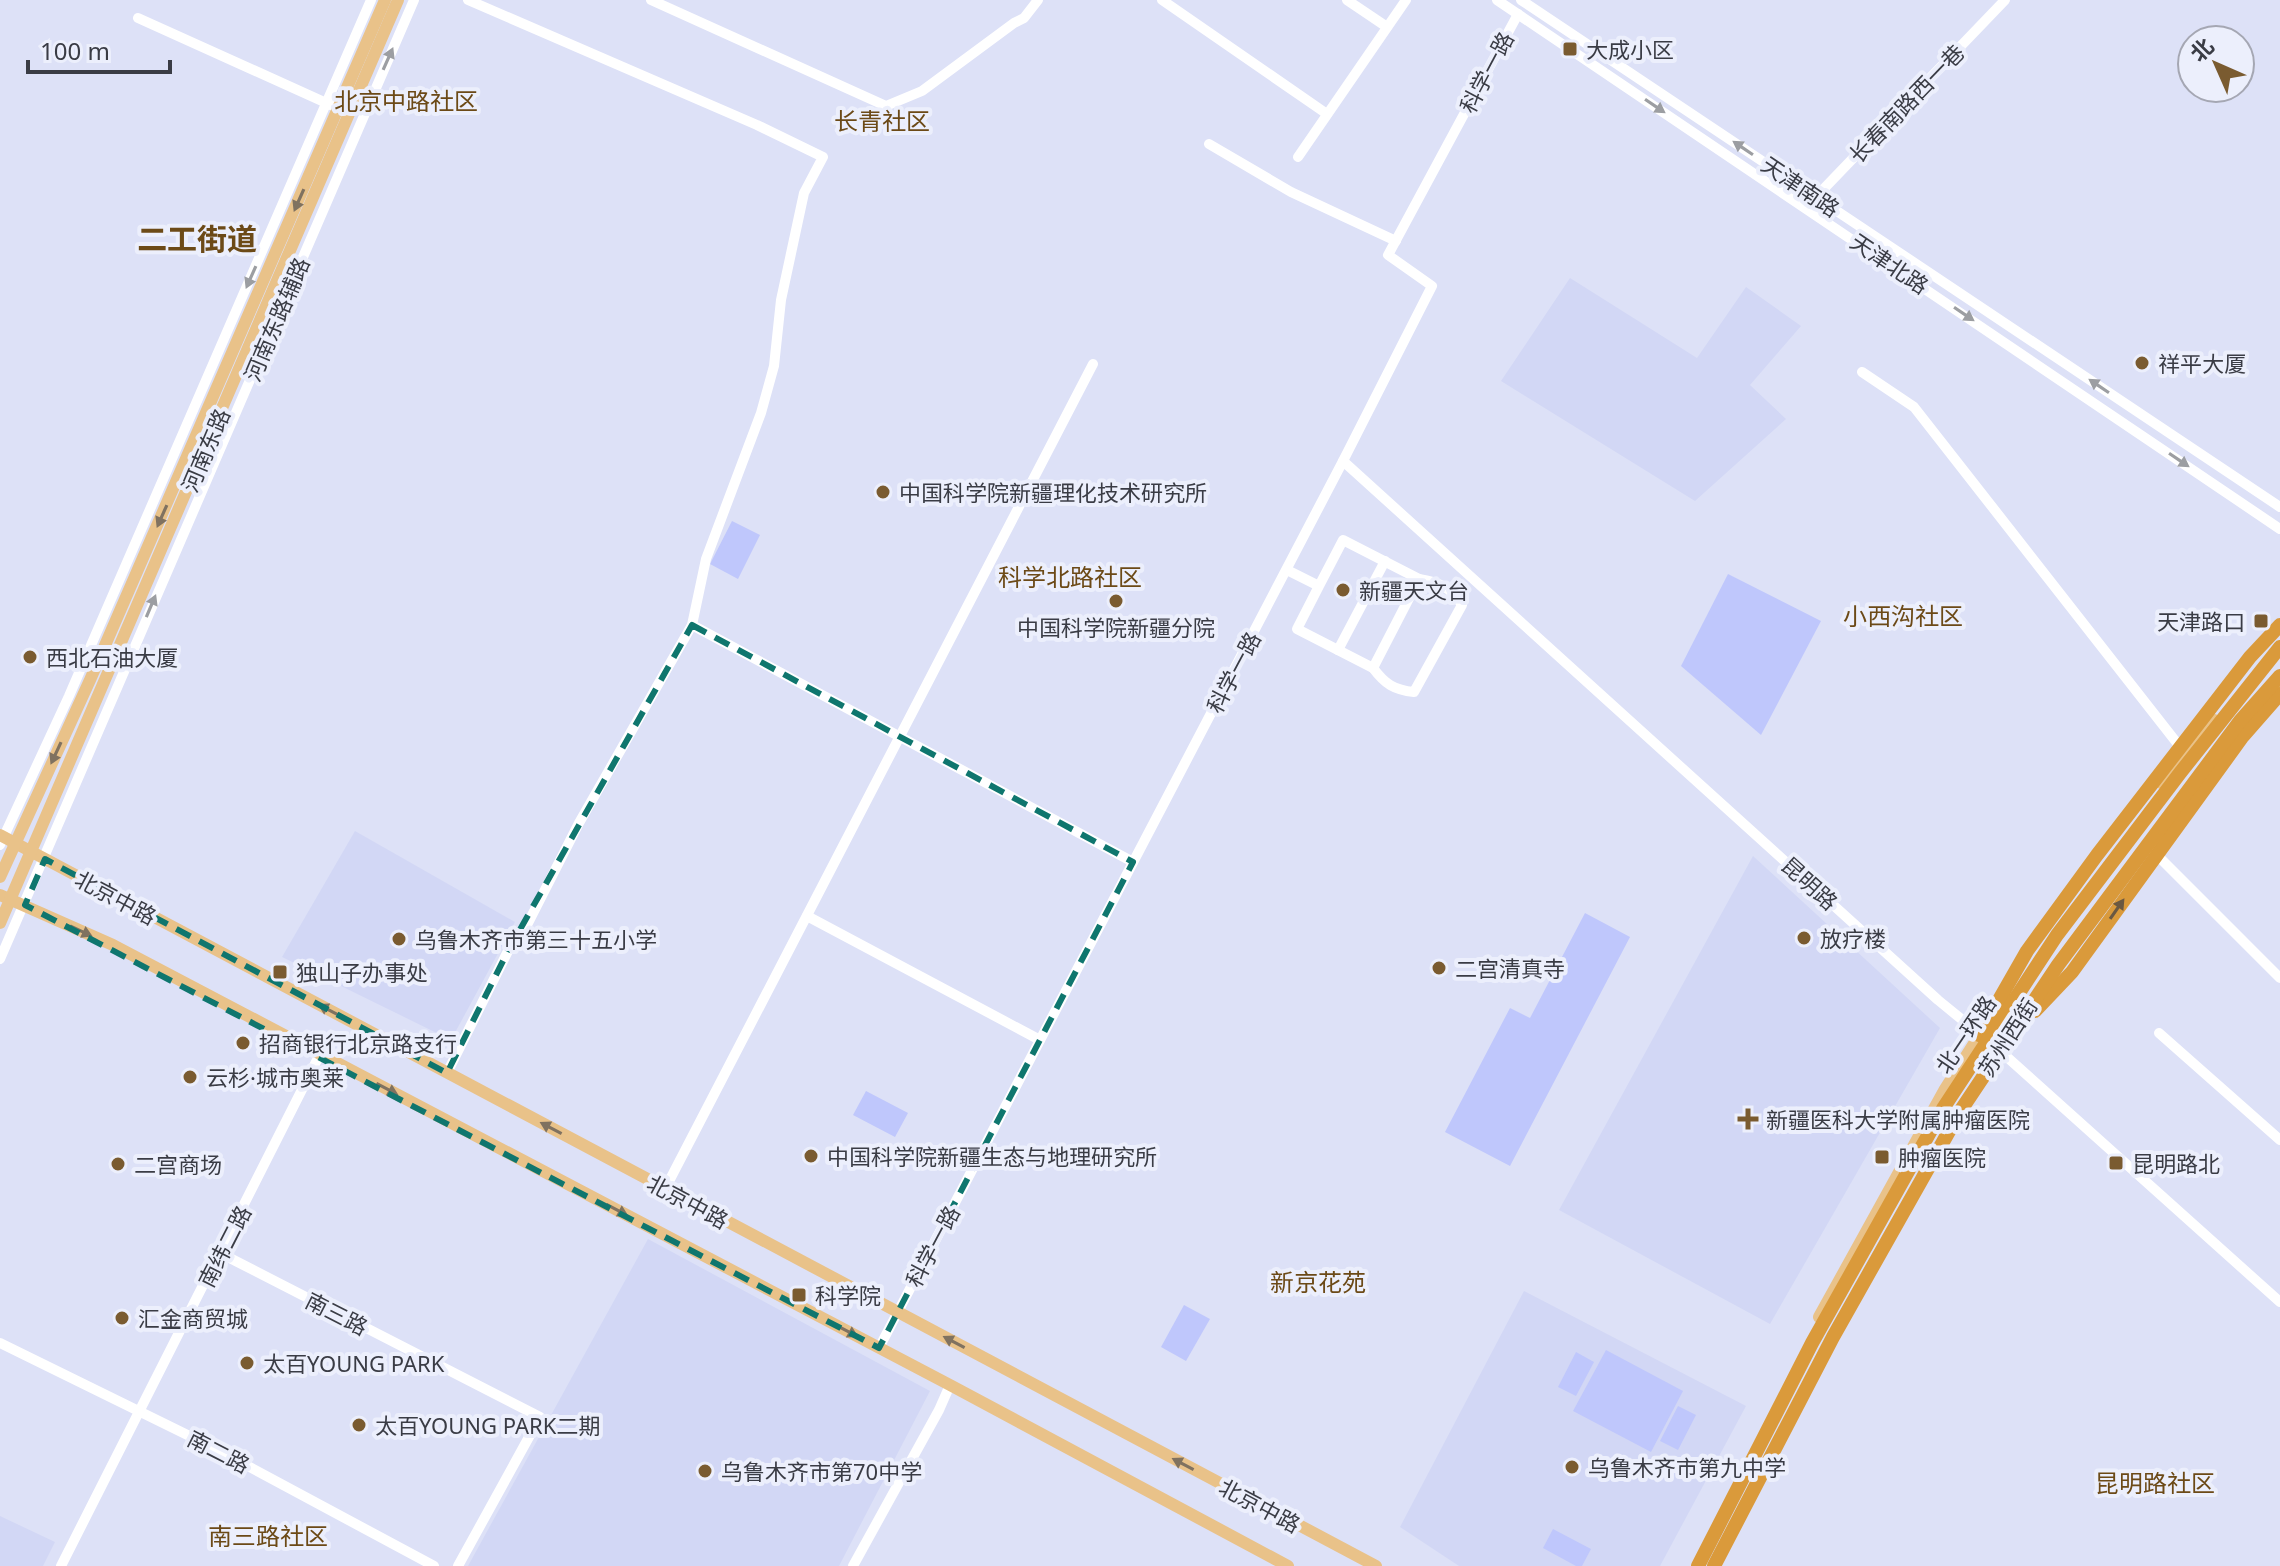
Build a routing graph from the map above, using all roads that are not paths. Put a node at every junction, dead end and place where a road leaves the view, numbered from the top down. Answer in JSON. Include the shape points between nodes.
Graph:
{"nodes":[{"id":1,"x":371,"y":0,"type":"edge"},
{"id":2,"x":385,"y":0,"type":"edge"},
{"id":3,"x":398,"y":0,"type":"edge"},
{"id":4,"x":414,"y":0,"type":"edge"},
{"id":5,"x":468,"y":0,"type":"edge"},
{"id":6,"x":651,"y":0,"type":"edge"},
{"id":7,"x":1038,"y":0,"type":"edge"},
{"id":8,"x":1162,"y":0,"type":"edge"},
{"id":9,"x":1347,"y":0,"type":"edge"},
{"id":10,"x":1406,"y":0,"type":"edge"},
{"id":11,"x":1497,"y":0,"type":"edge"},
{"id":12,"x":1521,"y":0,"type":"edge"},
{"id":13,"x":2005,"y":0,"type":"edge"},
{"id":14,"x":1518,"y":14,"type":"junction"},
{"id":15,"x":138,"y":18,"type":"dead end"},
{"id":16,"x":1387,"y":27,"type":"junction"},
{"id":17,"x":1633,"y":74,"type":"junction"},
{"id":18,"x":1625,"y":86,"type":"junction"},
{"id":19,"x":339,"y":108,"type":"junction"},
{"id":20,"x":1327,"y":114,"type":"junction"},
{"id":21,"x":1209,"y":144,"type":"dead end"},
{"id":22,"x":1298,"y":157,"type":"dead end"},
{"id":23,"x":1816,"y":196,"type":"junction"},
{"id":24,"x":1807,"y":207,"type":"junction"},
{"id":25,"x":1396,"y":241,"type":"junction"},
{"id":26,"x":1093,"y":364,"type":"dead end"},
{"id":27,"x":1862,"y":372,"type":"dead end"},
{"id":28,"x":1343,"y":461,"type":"junction"},
{"id":29,"x":2280,"y":507,"type":"edge"},
{"id":30,"x":2280,"y":529,"type":"edge"},
{"id":31,"x":1385,"y":561,"type":"junction"},
{"id":32,"x":1287,"y":570,"type":"junction"},
{"id":33,"x":1419,"y":579,"type":"junction"},
{"id":34,"x":1319,"y":586,"type":"junction"},
{"id":35,"x":692,"y":625,"type":"junction"},
{"id":36,"x":2280,"y":625,"type":"edge"},
{"id":37,"x":2280,"y":644,"type":"edge"},
{"id":38,"x":1338,"y":650,"type":"junction"},
{"id":39,"x":1373,"y":668,"type":"junction"},
{"id":40,"x":2280,"y":673,"type":"edge"},
{"id":41,"x":2280,"y":694,"type":"edge"},
{"id":42,"x":900,"y":736,"type":"junction"},
{"id":43,"x":2185,"y":754,"type":"junction"},
{"id":44,"x":5,"y":840,"type":"edge"},
{"id":45,"x":2142,"y":841,"type":"junction"},
{"id":46,"x":32,"y":852,"type":"junction"},
{"id":47,"x":45,"y":859,"type":"junction"},
{"id":48,"x":1133,"y":862,"type":"junction"},
{"id":49,"x":0,"y":877,"type":"edge"},
{"id":50,"x":5,"y":896,"type":"edge"},
{"id":51,"x":25,"y":905,"type":"junction"},
{"id":52,"x":807,"y":916,"type":"junction"},
{"id":53,"x":0,"y":923,"type":"edge"},
{"id":54,"x":0,"y":959,"type":"edge"},
{"id":55,"x":2280,"y":978,"type":"edge"},
{"id":56,"x":2159,"y":1033,"type":"dead end"},
{"id":57,"x":1979,"y":1035,"type":"junction"},
{"id":58,"x":1040,"y":1040,"type":"junction"},
{"id":59,"x":1998,"y":1049,"type":"junction"},
{"id":60,"x":320,"y":1054,"type":"junction"},
{"id":61,"x":447,"y":1073,"type":"junction"},
{"id":62,"x":2280,"y":1140,"type":"edge"},
{"id":63,"x":665,"y":1189,"type":"junction"},
{"id":64,"x":220,"y":1253,"type":"junction"},
{"id":65,"x":2280,"y":1302,"type":"edge"},
{"id":66,"x":897,"y":1312,"type":"junction"},
{"id":67,"x":0,"y":1343,"type":"edge"},
{"id":68,"x":879,"y":1348,"type":"junction"},
{"id":69,"x":950,"y":1385,"type":"junction"},
{"id":70,"x":141,"y":1412,"type":"junction"},
{"id":71,"x":1266,"y":1561,"type":"edge"},
{"id":72,"x":63,"y":1563,"type":"edge"},
{"id":73,"x":77,"y":1566,"type":"edge"},
{"id":74,"x":434,"y":1566,"type":"edge"},
{"id":75,"x":458,"y":1566,"type":"edge"},
{"id":76,"x":853,"y":1566,"type":"edge"},
{"id":77,"x":1288,"y":1566,"type":"edge"},
{"id":78,"x":1376,"y":1566,"type":"edge"},
{"id":79,"x":1691,"y":1566,"type":"edge"},
{"id":80,"x":1698,"y":1566,"type":"edge"},
{"id":81,"x":1714,"y":1566,"type":"edge"},
{"id":82,"x":1722,"y":1566,"type":"edge"}],
"edges":[{"from":1,"to":19,"type":"street"},
{"from":2,"to":19,"type":"main road","name":"河南东路"},
{"from":3,"to":19,"type":"main road","name":"河南东路"},
{"from":47,"to":4,"type":"street","name":"河南东路辅路","one_way":true},
{"from":5,"to":35,"type":"street","via":[[823,157],[804,193],[781,300],[774,366],[706,559]]},
{"from":6,"to":7,"type":"street","via":[[886,106],[922,91],[1024,18]]},
{"from":8,"to":20,"type":"street"},
{"from":9,"to":16,"type":"street"},
{"from":10,"to":16,"type":"street"},
{"from":11,"to":14,"type":"street","name":"天津北路"},
{"from":12,"to":17,"type":"street","name":"天津南路"},
{"from":13,"to":23,"type":"street","name":"长春南路西一巷"},
{"from":14,"to":18,"type":"street","name":"天津北路"},
{"from":14,"to":25,"type":"street","name":"科学一路"},
{"from":15,"to":19,"type":"street"},
{"from":16,"to":20,"type":"street"},
{"from":17,"to":18,"type":"street"},
{"from":23,"to":17,"type":"street","name":"天津南路","one_way":true},
{"from":18,"to":24,"type":"street","name":"天津北路","one_way":true},
{"from":19,"to":44,"type":"main road","name":"河南东路","one_way":true,"via":[[90,680]]},
{"from":19,"to":46,"type":"main road","name":"河南东路"},
{"from":20,"to":22,"type":"street"},
{"from":21,"to":25,"type":"street","via":[[1291,192]]},
{"from":23,"to":24,"type":"street","name":"长春南路西一巷"},
{"from":29,"to":23,"type":"street","name":"天津南路","one_way":true},
{"from":24,"to":30,"type":"street","name":"天津北路","one_way":true},
{"from":25,"to":28,"type":"street","name":"科学一路","via":[[1388,255],[1432,286]]},
{"from":26,"to":42,"type":"street"},
{"from":27,"to":43,"type":"street","via":[[1914,407]]},
{"from":28,"to":32,"type":"street","name":"科学一路"},
{"from":28,"to":57,"type":"street","name":"昆明路"},
{"from":31,"to":33,"type":"street"},
{"from":31,"to":34,"type":"street","via":[[1343,540]]},
{"from":31,"to":38,"type":"street"},
{"from":32,"to":34,"type":"street"},
{"from":32,"to":48,"type":"street","name":"科学一路"},
{"from":33,"to":39,"type":"street"},
{"from":33,"to":39,"type":"street","via":[[1453,592],[1462,605],[1414,692],[1385,683]]},
{"from":34,"to":38,"type":"street","via":[[1297,629]]},
{"from":35,"to":42,"type":"street"},
{"from":35,"to":61,"type":"street","via":[[516,937]]},
{"from":36,"to":57,"type":"highway","via":[[2142,795],[2027,951]]},
{"from":37,"to":43,"type":"main road","name":"苏州西街"},
{"from":37,"to":80,"type":"highway","name":"北一环路","via":[[2057,935],[1944,1107],[1812,1343]]},
{"from":38,"to":39,"type":"street"},
{"from":40,"to":45,"type":"main road","name":"苏州西街"},
{"from":40,"to":81,"type":"highway","name":"北一环路","via":[[2067,952],[1961,1110],[1833,1337]]},
{"from":59,"to":41,"type":"highway","one_way":true,"via":[[2072,972],[2243,736]]},
{"from":42,"to":48,"type":"street"},
{"from":42,"to":52,"type":"street"},
{"from":43,"to":57,"type":"main road","name":"苏州西街","via":[[2124,827]]},
{"from":44,"to":46,"type":"main road","name":"北京中路"},
{"from":44,"to":49,"type":"main road","name":"河南东路"},
{"from":45,"to":55,"type":"street"},
{"from":45,"to":59,"type":"main road","name":"苏州西街"},
{"from":46,"to":47,"type":"main road","name":"北京中路"},
{"from":46,"to":50,"type":"main road","name":"河南东路"},
{"from":47,"to":51,"type":"street","name":"河南东路辅路"},
{"from":61,"to":47,"type":"main road","name":"北京中路","one_way":true},
{"from":48,"to":58,"type":"street","name":"科学一路"},
{"from":50,"to":51,"type":"main road","name":"北京中路"},
{"from":50,"to":53,"type":"main road","name":"河南东路"},
{"from":51,"to":54,"type":"street","name":"河南东路辅路"},
{"from":51,"to":60,"type":"main road","name":"北京中路","one_way":true},
{"from":52,"to":58,"type":"street"},
{"from":52,"to":63,"type":"street"},
{"from":56,"to":62,"type":"street"},
{"from":57,"to":59,"type":"street","name":"昆明路"},
{"from":57,"to":79,"type":"main road","name":"苏州西街","via":[[1832,1292]]},
{"from":58,"to":66,"type":"street","name":"科学一路"},
{"from":59,"to":65,"type":"street","name":"昆明路"},
{"from":59,"to":82,"type":"main road","name":"苏州西街","via":[[1963,1106]]},
{"from":60,"to":64,"type":"street","name":"南纬二路"},
{"from":60,"to":68,"type":"main road","name":"北京中路","one_way":true},
{"from":63,"to":61,"type":"main road","name":"北京中路","one_way":true},
{"from":63,"to":66,"type":"main road","name":"北京中路"},
{"from":64,"to":70,"type":"street","name":"南纬二路"},
{"from":64,"to":75,"type":"street","name":"南三路","via":[[540,1417]]},
{"from":66,"to":68,"type":"street","name":"科学一路"},
{"from":78,"to":66,"type":"main road","name":"北京中路","one_way":true},
{"from":67,"to":70,"type":"street","name":"南二路"},
{"from":68,"to":69,"type":"main road","name":"北京中路"},
{"from":69,"to":71,"type":"main road","name":"北京中路"},
{"from":69,"to":76,"type":"street"},
{"from":70,"to":72,"type":"street","name":"南纬二路"},
{"from":70,"to":74,"type":"street","name":"南二路"},
{"from":71,"to":77,"type":"main road","name":"北京中路"},
{"from":72,"to":73,"type":"street"}]}
